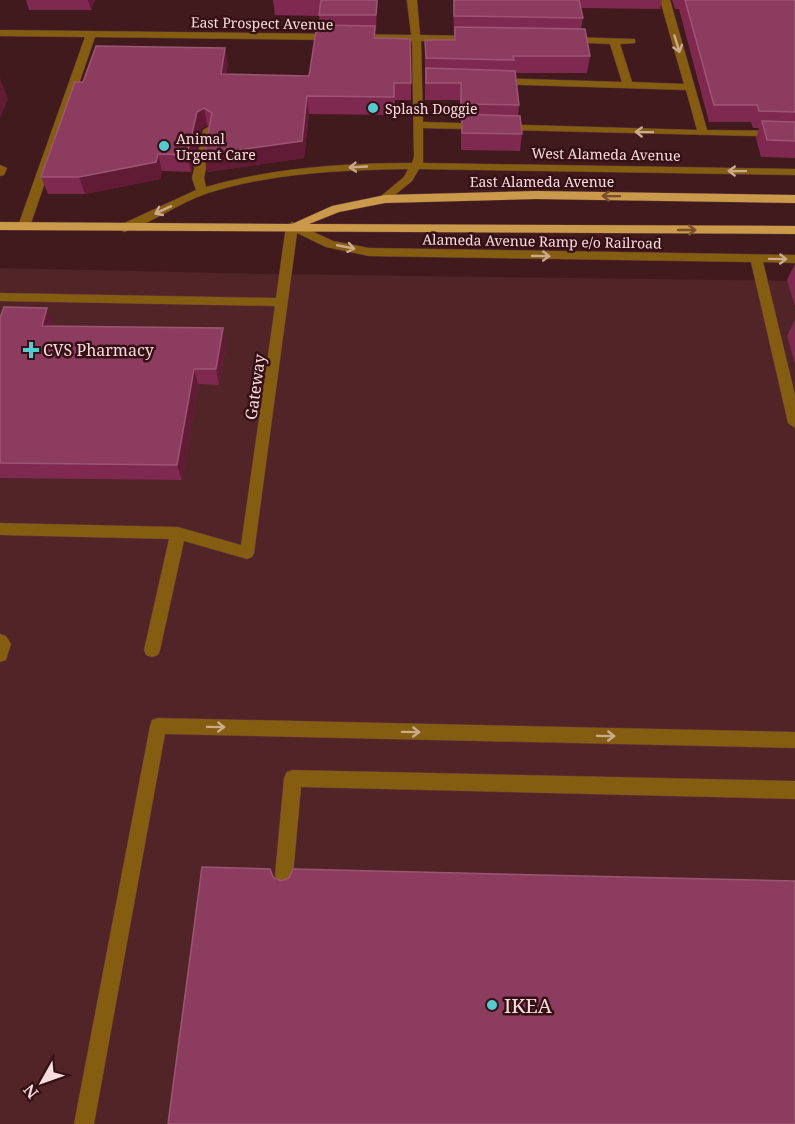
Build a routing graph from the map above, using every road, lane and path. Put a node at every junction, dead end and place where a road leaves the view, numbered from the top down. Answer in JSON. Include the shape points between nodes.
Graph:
{"nodes":[{"id":1,"x":412,"y":0,"type":"edge"},
{"id":2,"x":665,"y":0,"type":"edge"},
{"id":3,"x":0,"y":33,"type":"edge"},
{"id":4,"x":91,"y":34,"type":"junction"},
{"id":5,"x":417,"y":38,"type":"junction"},
{"id":6,"x":487,"y":39,"type":"edge"},
{"id":7,"x":556,"y":40,"type":"edge"},
{"id":8,"x":614,"y":40,"type":"junction"},
{"id":9,"x":632,"y":41,"type":"dead end"},
{"id":10,"x":486,"y":81,"type":"edge"},
{"id":11,"x":628,"y":85,"type":"junction"},
{"id":12,"x":690,"y":87,"type":"junction"},
{"id":13,"x":417,"y":125,"type":"junction"},
{"id":14,"x":208,"y":130,"type":"edge"},
{"id":15,"x":703,"y":133,"type":"junction"},
{"id":16,"x":795,"y":134,"type":"edge"},
{"id":17,"x":416,"y":166,"type":"junction"},
{"id":18,"x":0,"y":168,"type":"edge"},
{"id":19,"x":795,"y":172,"type":"edge"},
{"id":20,"x":0,"y":173,"type":"edge"},
{"id":21,"x":202,"y":192,"type":"junction"},
{"id":22,"x":385,"y":199,"type":"junction"},
{"id":23,"x":795,"y":199,"type":"edge"},
{"id":24,"x":0,"y":226,"type":"edge"},
{"id":25,"x":24,"y":226,"type":"junction"},
{"id":26,"x":292,"y":226,"type":"junction"},
{"id":27,"x":124,"y":228,"type":"junction"},
{"id":28,"x":795,"y":230,"type":"edge"},
{"id":29,"x":756,"y":259,"type":"junction"},
{"id":30,"x":795,"y":259,"type":"edge"},
{"id":31,"x":0,"y":297,"type":"edge"},
{"id":32,"x":283,"y":302,"type":"junction"},
{"id":33,"x":795,"y":423,"type":"edge"},
{"id":34,"x":0,"y":529,"type":"edge"},
{"id":35,"x":178,"y":533,"type":"junction"},
{"id":36,"x":0,"y":641,"type":"edge"},
{"id":37,"x":152,"y":650,"type":"dead end"},
{"id":38,"x":0,"y":655,"type":"edge"},
{"id":39,"x":795,"y":740,"type":"edge"},
{"id":40,"x":795,"y":790,"type":"edge"},
{"id":41,"x":284,"y":875,"type":"dead end"},
{"id":42,"x":84,"y":1124,"type":"edge"}],
"edges":[{"from":1,"to":5,"type":"street","via":[[411,16]]},
{"from":2,"to":12,"type":"street","one_way":true},
{"from":3,"to":4,"type":"street","name":"East Prospect Avenue"},
{"from":4,"to":5,"type":"street","name":"East Prospect Avenue"},
{"from":4,"to":25,"type":"street"},
{"from":5,"to":6,"type":"street","name":"East Prospect Avenue"},
{"from":5,"to":13,"type":"street","via":[[423,80]]},
{"from":7,"to":8,"type":"street"},
{"from":8,"to":9,"type":"street"},
{"from":8,"to":11,"type":"street"},
{"from":10,"to":11,"type":"street"},
{"from":11,"to":12,"type":"street"},
{"from":12,"to":15,"type":"street"},
{"from":15,"to":13,"type":"street","one_way":true},
{"from":13,"to":17,"type":"street"},
{"from":14,"to":21,"type":"street","via":[[198,178]]},
{"from":15,"to":16,"type":"street"},
{"from":19,"to":17,"type":"street","name":"West Alameda Avenue","one_way":true},
{"from":17,"to":21,"type":"street","name":"West Alameda Avenue","one_way":true,"via":[[295,172]]},
{"from":17,"to":22,"type":"street","via":[[408,179]]},
{"from":18,"to":20,"type":"street"},
{"from":21,"to":27,"type":"street","name":"West Alameda Avenue","one_way":true},
{"from":23,"to":22,"type":"main road","name":"East Alameda Avenue","one_way":true,"via":[[536,195]]},
{"from":22,"to":26,"type":"main road","name":"East Alameda Avenue","via":[[336,209]]},
{"from":24,"to":25,"type":"main road","name":"East Alameda Avenue"},
{"from":25,"to":27,"type":"main road","name":"East Alameda Avenue"},
{"from":26,"to":27,"type":"main road","name":"East Alameda Avenue"},
{"from":26,"to":28,"type":"main road","name":"East Alameda Avenue","one_way":true},
{"from":26,"to":29,"type":"street","name":"Alameda Avenue Ramp e/o Railroad","one_way":true,"via":[[330,244],[369,252]]},
{"from":26,"to":32,"type":"street","name":"Gateway"},
{"from":29,"to":30,"type":"street","name":"Alameda Avenue Ramp e/o Railroad","one_way":true},
{"from":29,"to":33,"type":"street"},
{"from":31,"to":32,"type":"street"},
{"from":32,"to":35,"type":"street","name":"Gateway","via":[[247,553]]},
{"from":34,"to":35,"type":"street"},
{"from":35,"to":37,"type":"street"},
{"from":36,"to":38,"type":"street"},
{"from":42,"to":39,"type":"street","one_way":true,"via":[[158,726]]},
{"from":40,"to":41,"type":"street","via":[[292,778]]}]}
